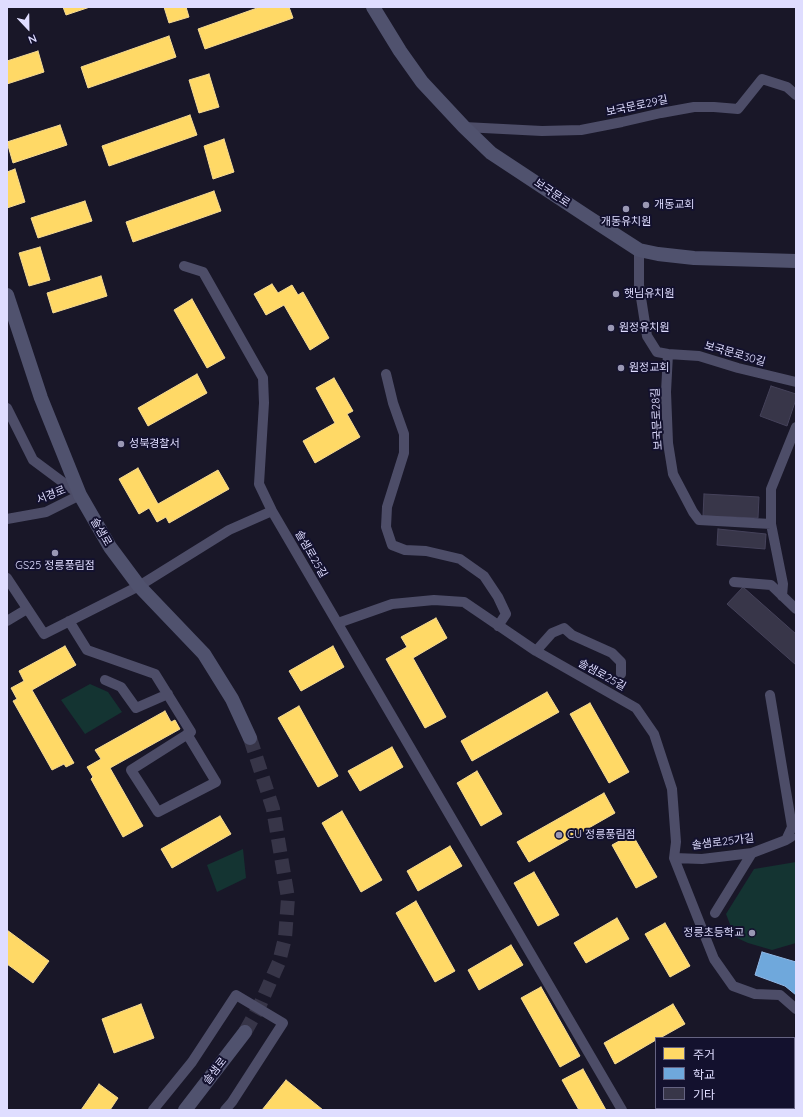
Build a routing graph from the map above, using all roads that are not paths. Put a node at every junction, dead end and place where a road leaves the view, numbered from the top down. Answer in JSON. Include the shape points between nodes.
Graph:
{"nodes":[{"id":1,"x":373,"y":7,"type":"edge"},
{"id":2,"x":796,"y":96,"type":"edge"},
{"id":3,"x":464,"y":127,"type":"junction"},
{"id":4,"x":639,"y":250,"type":"junction"},
{"id":5,"x":796,"y":261,"type":"edge"},
{"id":6,"x":184,"y":266,"type":"dead end"},
{"id":7,"x":7,"y":295,"type":"edge"},
{"id":8,"x":668,"y":354,"type":"junction"},
{"id":9,"x":386,"y":374,"type":"dead end"},
{"id":10,"x":796,"y":382,"type":"edge"},
{"id":11,"x":7,"y":408,"type":"edge"},
{"id":12,"x":796,"y":427,"type":"edge"},
{"id":13,"x":80,"y":495,"type":"junction"},
{"id":14,"x":272,"y":511,"type":"junction"},
{"id":15,"x":7,"y":519,"type":"edge"},
{"id":16,"x":771,"y":524,"type":"junction"},
{"id":17,"x":7,"y":578,"type":"edge"},
{"id":18,"x":734,"y":582,"type":"dead end"},
{"id":19,"x":139,"y":586,"type":"junction"},
{"id":20,"x":782,"y":596,"type":"junction"},
{"id":21,"x":27,"y":609,"type":"junction"},
{"id":22,"x":796,"y":609,"type":"edge"},
{"id":23,"x":7,"y":621,"type":"edge"},
{"id":24,"x":69,"y":621,"type":"junction"},
{"id":25,"x":338,"y":624,"type":"junction"},
{"id":26,"x":498,"y":626,"type":"junction"},
{"id":27,"x":536,"y":651,"type":"junction"},
{"id":28,"x":621,"y":674,"type":"dead end"},
{"id":29,"x":105,"y":680,"type":"dead end"},
{"id":30,"x":168,"y":694,"type":"junction"},
{"id":31,"x":770,"y":695,"type":"dead end"},
{"id":32,"x":187,"y":734,"type":"junction"},
{"id":33,"x":250,"y":738,"type":"tunnel mouth"},
{"id":34,"x":796,"y":834,"type":"edge"},
{"id":35,"x":786,"y":840,"type":"junction"},
{"id":36,"x":752,"y":852,"type":"junction"},
{"id":37,"x":674,"y":858,"type":"junction"},
{"id":38,"x":715,"y":913,"type":"dead end"},
{"id":39,"x":796,"y":1009,"type":"edge"},
{"id":40,"x":245,"y":1032,"type":"tunnel mouth"},
{"id":41,"x":153,"y":1110,"type":"edge"},
{"id":42,"x":184,"y":1110,"type":"edge"},
{"id":43,"x":225,"y":1110,"type":"edge"},
{"id":44,"x":622,"y":1110,"type":"edge"}],
"edges":[{"from":1,"to":3,"type":"main road","name":"보국문로","via":[[422,82]]},
{"from":2,"to":3,"type":"street","name":"보국문로29길","via":[[787,87],[762,79],[738,109],[694,107],[581,130]]},
{"from":3,"to":4,"type":"main road","name":"보국문로","via":[[491,153]]},
{"from":4,"to":5,"type":"main road","name":"보국문로","via":[[694,258]]},
{"from":4,"to":8,"type":"street","via":[[639,285],[647,336],[657,352]]},
{"from":6,"to":14,"type":"street","name":"솔샘로25길","via":[[203,272],[263,378],[259,484]]},
{"from":7,"to":13,"type":"main road","name":"솔샘로","via":[[41,398]]},
{"from":8,"to":10,"type":"street","name":"보국문로30길","via":[[699,356]]},
{"from":8,"to":16,"type":"street","name":"보국문로28길","via":[[668,443],[673,474],[693,512],[698,520]]},
{"from":9,"to":26,"type":"street","via":[[392,403],[404,434],[404,453],[387,507],[386,527],[392,544],[405,550],[426,551],[460,559],[484,576],[506,614]]},
{"from":11,"to":13,"type":"street","via":[[33,460]]},
{"from":12,"to":16,"type":"street","via":[[771,489]]},
{"from":13,"to":15,"type":"street","name":"서경로","via":[[46,512]]},
{"from":13,"to":19,"type":"main road","name":"솔샘로","via":[[110,547]]},
{"from":14,"to":19,"type":"street","via":[[229,530]]},
{"from":14,"to":25,"type":"street","name":"솔샘로25길"},
{"from":16,"to":20,"type":"street","via":[[783,584]]},
{"from":17,"to":21,"type":"street"},
{"from":18,"to":20,"type":"street","via":[[771,585]]},
{"from":19,"to":24,"type":"street"},
{"from":19,"to":33,"type":"main road","name":"솔샘로","via":[[204,654],[232,699]]},
{"from":20,"to":22,"type":"street"},
{"from":21,"to":23,"type":"street"},
{"from":21,"to":24,"type":"street","via":[[44,634]]},
{"from":24,"to":30,"type":"street","via":[[87,650],[155,674]]},
{"from":25,"to":26,"type":"street","name":"솔샘로25길","via":[[392,604],[434,600],[464,602]]},
{"from":25,"to":44,"type":"street"},
{"from":26,"to":27,"type":"street","name":"솔샘로25길"},
{"from":27,"to":28,"type":"street","via":[[552,633],[564,628],[572,635],[612,653],[621,662]]},
{"from":27,"to":37,"type":"street","name":"솔샘로25길","via":[[636,708],[654,734],[672,789],[676,842]]},
{"from":29,"to":30,"type":"street","via":[[121,687],[136,708]]},
{"from":30,"to":32,"type":"street","via":[[191,732]]},
{"from":31,"to":35,"type":"street","via":[[792,827]]},
{"from":32,"to":32,"type":"street","via":[[131,770],[158,812],[216,782]]},
{"from":34,"to":35,"type":"street","name":"솔샘로25가길"},
{"from":35,"to":36,"type":"street","name":"솔샘로25가길"},
{"from":36,"to":37,"type":"street","name":"솔샘로25가길","via":[[702,859]]},
{"from":36,"to":38,"type":"street"},
{"from":37,"to":39,"type":"street","name":"솔샘로25길","via":[[714,959],[733,986],[755,994],[780,994]]},
{"from":40,"to":42,"type":"main road","name":"솔샘로"},
{"from":41,"to":43,"type":"street","via":[[192,1062],[236,995],[283,1023]]}]}
